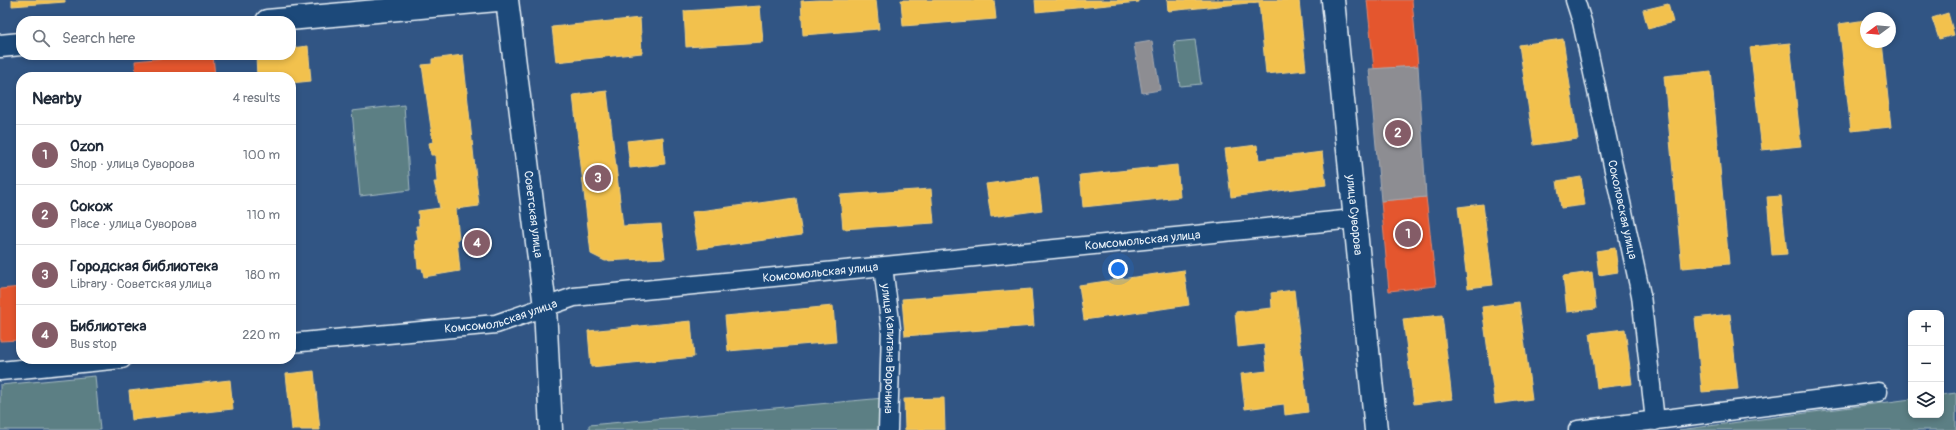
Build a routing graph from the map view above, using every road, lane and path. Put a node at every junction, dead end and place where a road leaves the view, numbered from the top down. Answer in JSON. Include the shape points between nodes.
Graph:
{"nodes":[{"id":1,"x":497,"y":0,"type":"edge"},
{"id":2,"x":507,"y":0,"type":"edge"},
{"id":3,"x":1333,"y":0,"type":"edge"},
{"id":4,"x":1575,"y":0,"type":"edge"},
{"id":5,"x":296,"y":18,"type":"edge"},
{"id":6,"x":16,"y":44,"type":"edge"},
{"id":7,"x":0,"y":46,"type":"edge"},
{"id":8,"x":1354,"y":219,"type":"junction"},
{"id":9,"x":883,"y":267,"type":"junction"},
{"id":10,"x":545,"y":307,"type":"junction"},
{"id":11,"x":296,"y":343,"type":"edge"},
{"id":12,"x":67,"y":364,"type":"edge"},
{"id":13,"x":0,"y":370,"type":"edge"},
{"id":14,"x":1878,"y":392,"type":"dead end"},
{"id":15,"x":1654,"y":421,"type":"junction"},
{"id":16,"x":551,"y":430,"type":"edge"},
{"id":17,"x":888,"y":430,"type":"edge"},
{"id":18,"x":1376,"y":430,"type":"edge"},
{"id":19,"x":1578,"y":430,"type":"edge"}],
"edges":[{"from":1,"to":5,"type":"main road"},
{"from":2,"to":10,"type":"main road","name":"Советская улица"},
{"from":3,"to":8,"type":"main road","name":"улица Суворова"},
{"from":4,"to":15,"type":"street","name":"Соколовская улица","via":[[1582,22],[1641,296]]},
{"from":6,"to":7,"type":"main road"},
{"from":8,"to":9,"type":"street","name":"Комсомольская улица"},
{"from":8,"to":18,"type":"main road","name":"улица Суворова"},
{"from":9,"to":10,"type":"street","name":"Комсомольская улица","via":[[574,297]]},
{"from":9,"to":17,"type":"street","name":"улица Капитана Воронина","via":[[891,328]]},
{"from":10,"to":11,"type":"street","name":"Комсомольская улица","via":[[496,324]]},
{"from":10,"to":16,"type":"main road","name":"Советская улица"},
{"from":12,"to":13,"type":"street"},
{"from":14,"to":15,"type":"street"},
{"from":15,"to":19,"type":"street"}]}
